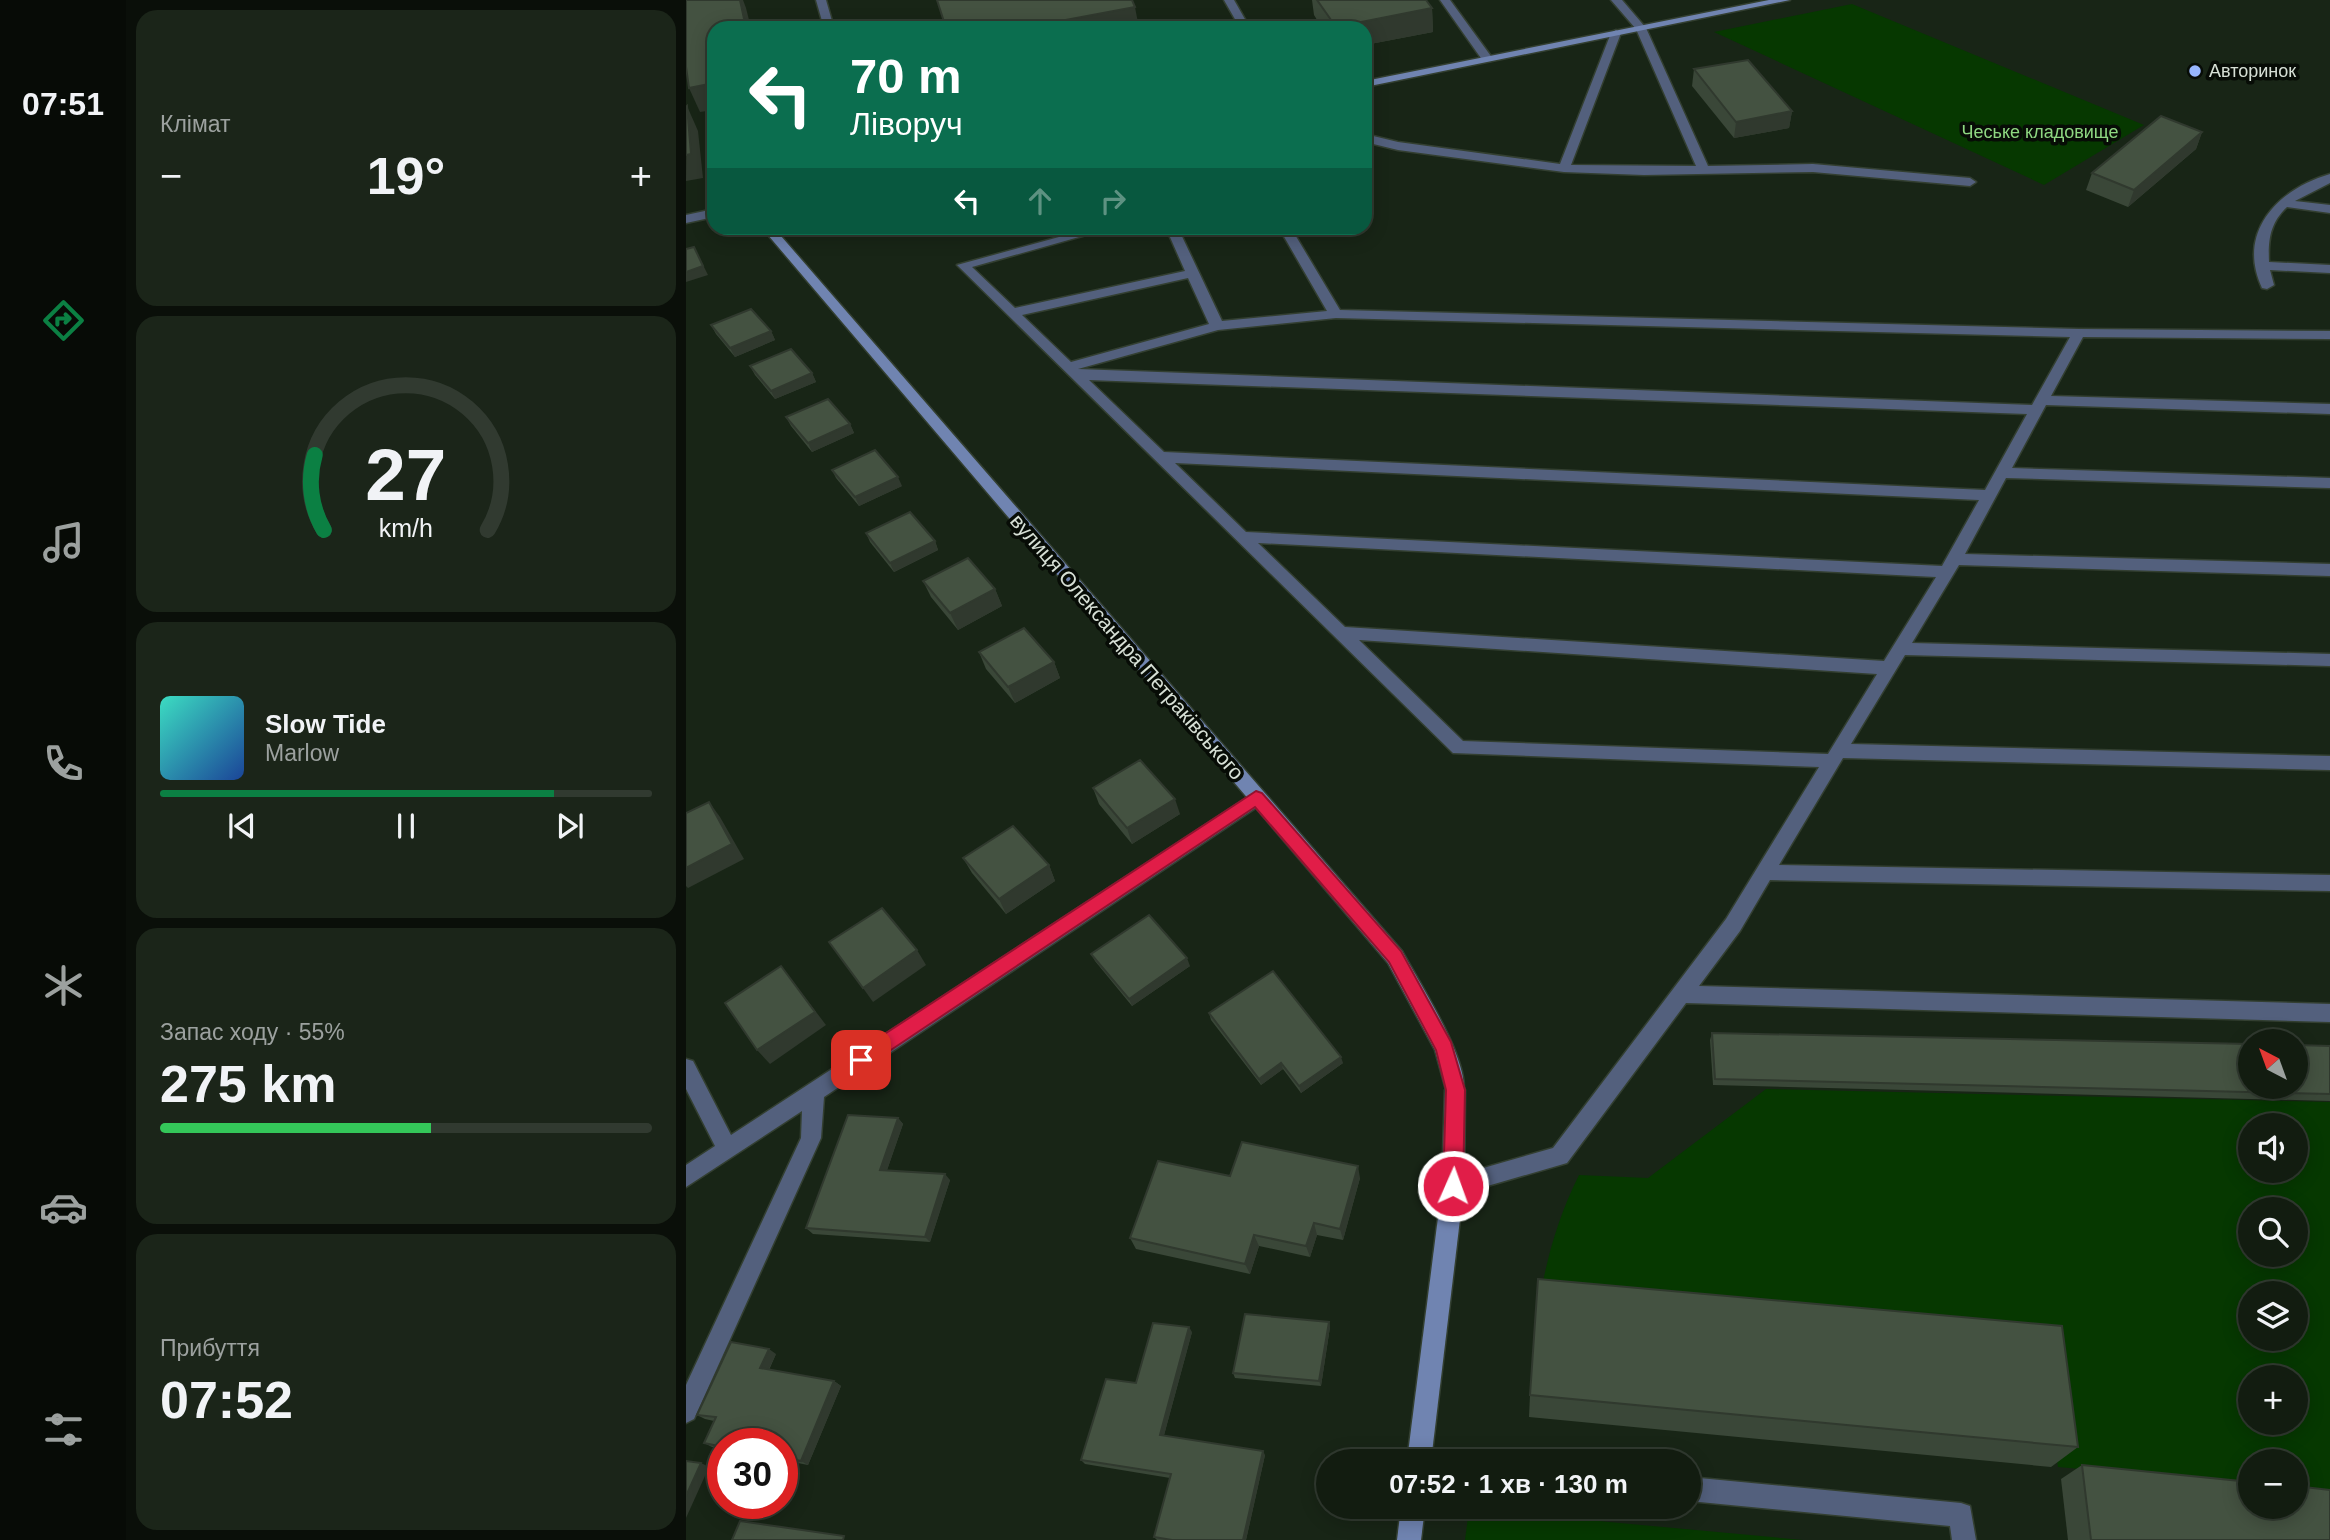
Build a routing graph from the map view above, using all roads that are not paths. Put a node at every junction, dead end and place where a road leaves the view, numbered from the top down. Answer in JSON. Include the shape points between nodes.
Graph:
{"nodes":[{"id":1,"x":821,"y":0,"type":"edge"},
{"id":2,"x":1230,"y":0,"type":"edge"},
{"id":3,"x":1445,"y":0,"type":"edge"},
{"id":4,"x":1616,"y":0,"type":"edge"},
{"id":5,"x":1785,"y":0,"type":"edge"},
{"id":6,"x":827,"y":21,"type":"edge"},
{"id":7,"x":1241,"y":21,"type":"edge"},
{"id":8,"x":1641,"y":28,"type":"junction"},
{"id":9,"x":1615,"y":33,"type":"junction"},
{"id":10,"x":1487,"y":59,"type":"junction"},
{"id":11,"x":1372,"y":83,"type":"edge"},
{"id":12,"x":1372,"y":140,"type":"edge"},
{"id":13,"x":1564,"y":168,"type":"junction"},
{"id":14,"x":1704,"y":170,"type":"junction"},
{"id":15,"x":2330,"y":178,"type":"edge"},
{"id":16,"x":1970,"y":182,"type":"dead end"},
{"id":17,"x":2285,"y":203,"type":"junction"},
{"id":18,"x":2330,"y":209,"type":"edge"},
{"id":19,"x":707,"y":215,"type":"edge"},
{"id":20,"x":686,"y":219,"type":"edge"},
{"id":21,"x":774,"y":235,"type":"edge"},
{"id":22,"x":1078,"y":235,"type":"edge"},
{"id":23,"x":1175,"y":235,"type":"edge"},
{"id":24,"x":1289,"y":235,"type":"edge"},
{"id":25,"x":2262,"y":266,"type":"junction"},
{"id":26,"x":2330,"y":269,"type":"edge"},
{"id":27,"x":1193,"y":273,"type":"junction"},
{"id":28,"x":2267,"y":285,"type":"dead end"},
{"id":29,"x":1013,"y":313,"type":"junction"},
{"id":30,"x":1336,"y":314,"type":"junction"},
{"id":31,"x":1217,"y":326,"type":"junction"},
{"id":32,"x":2079,"y":333,"type":"junction"},
{"id":33,"x":2330,"y":335,"type":"edge"},
{"id":34,"x":1072,"y":371,"type":"junction"},
{"id":35,"x":2039,"y":405,"type":"junction"},
{"id":36,"x":2330,"y":409,"type":"edge"},
{"id":37,"x":1160,"y":457,"type":"junction"},
{"id":38,"x":2002,"y":473,"type":"junction"},
{"id":39,"x":2330,"y":483,"type":"edge"},
{"id":40,"x":1989,"y":495,"type":"junction"},
{"id":41,"x":1242,"y":537,"type":"junction"},
{"id":42,"x":1950,"y":566,"type":"junction"},
{"id":43,"x":2330,"y":570,"type":"edge"},
{"id":44,"x":1341,"y":633,"type":"junction"},
{"id":45,"x":1901,"y":649,"type":"junction"},
{"id":46,"x":2330,"y":660,"type":"edge"},
{"id":47,"x":1888,"y":668,"type":"junction"},
{"id":48,"x":1835,"y":756,"type":"junction"},
{"id":49,"x":2330,"y":763,"type":"edge"},
{"id":50,"x":1256,"y":798,"type":"junction"},
{"id":51,"x":1765,"y":872,"type":"junction"},
{"id":52,"x":2330,"y":883,"type":"edge"},
{"id":53,"x":1682,"y":994,"type":"junction"},
{"id":54,"x":2330,"y":1013,"type":"edge"},
{"id":55,"x":686,"y":1068,"type":"edge"},
{"id":56,"x":814,"y":1091,"type":"junction"},
{"id":57,"x":727,"y":1149,"type":"junction"},
{"id":58,"x":686,"y":1177,"type":"edge"},
{"id":59,"x":1453,"y":1186,"type":"junction"},
{"id":60,"x":686,"y":1411,"type":"edge"},
{"id":61,"x":1420,"y":1449,"type":"edge"},
{"id":62,"x":1701,"y":1490,"type":"edge"},
{"id":63,"x":1412,"y":1519,"type":"edge"},
{"id":64,"x":1409,"y":1540,"type":"edge"},
{"id":65,"x":1964,"y":1540,"type":"edge"}],
"edges":[{"from":1,"to":6,"type":"street"},
{"from":2,"to":7,"type":"street"},
{"from":3,"to":10,"type":"street"},
{"from":4,"to":8,"type":"street"},
{"from":5,"to":8,"type":"street"},
{"from":8,"to":9,"type":"street"},
{"from":8,"to":14,"type":"street"},
{"from":9,"to":10,"type":"street"},
{"from":9,"to":13,"type":"street"},
{"from":10,"to":11,"type":"street"},
{"from":12,"to":13,"type":"street"},
{"from":13,"to":14,"type":"street"},
{"from":14,"to":16,"type":"street","via":[[1813,168]]},
{"from":15,"to":17,"type":"street"},
{"from":17,"to":18,"type":"street"},
{"from":17,"to":25,"type":"street","via":[[2272,211],[2264,229],[2259,256]]},
{"from":19,"to":20,"type":"street"},
{"from":21,"to":50,"type":"street","name":"вулиця Олександра Петраківського"},
{"from":22,"to":29,"type":"street","via":[[963,265]]},
{"from":23,"to":27,"type":"street"},
{"from":24,"to":30,"type":"street"},
{"from":25,"to":26,"type":"street"},
{"from":25,"to":28,"type":"street"},
{"from":27,"to":29,"type":"street"},
{"from":27,"to":31,"type":"street"},
{"from":29,"to":34,"type":"street"},
{"from":30,"to":31,"type":"street"},
{"from":30,"to":32,"type":"street"},
{"from":31,"to":34,"type":"street"},
{"from":32,"to":33,"type":"street"},
{"from":32,"to":35,"type":"street"},
{"from":34,"to":35,"type":"street"},
{"from":34,"to":37,"type":"street"},
{"from":35,"to":36,"type":"street"},
{"from":35,"to":38,"type":"street"},
{"from":37,"to":40,"type":"street"},
{"from":37,"to":41,"type":"street"},
{"from":38,"to":39,"type":"street"},
{"from":38,"to":40,"type":"street"},
{"from":40,"to":42,"type":"street"},
{"from":41,"to":42,"type":"street"},
{"from":41,"to":44,"type":"street"},
{"from":42,"to":43,"type":"street"},
{"from":42,"to":45,"type":"street"},
{"from":44,"to":47,"type":"street"},
{"from":44,"to":48,"type":"street","via":[[1459,748]]},
{"from":45,"to":46,"type":"street"},
{"from":45,"to":47,"type":"street"},
{"from":47,"to":48,"type":"street"},
{"from":48,"to":49,"type":"street"},
{"from":48,"to":51,"type":"street"},
{"from":50,"to":56,"type":"street"},
{"from":50,"to":59,"type":"street","name":"вулиця Олександра Петраківського","via":[[1395,957],[1445,1048],[1455,1090]]},
{"from":51,"to":52,"type":"street"},
{"from":51,"to":53,"type":"street"},
{"from":53,"to":54,"type":"street"},
{"from":53,"to":59,"type":"street","via":[[1560,1156]]},
{"from":55,"to":57,"type":"street"},
{"from":56,"to":57,"type":"street"},
{"from":56,"to":60,"type":"street","via":[[811,1138]]},
{"from":57,"to":58,"type":"street"},
{"from":59,"to":61,"type":"street","name":"вулиця Олександра Петраківського"},
{"from":62,"to":65,"type":"street","via":[[1961,1515]]},
{"from":63,"to":64,"type":"street"}]}
